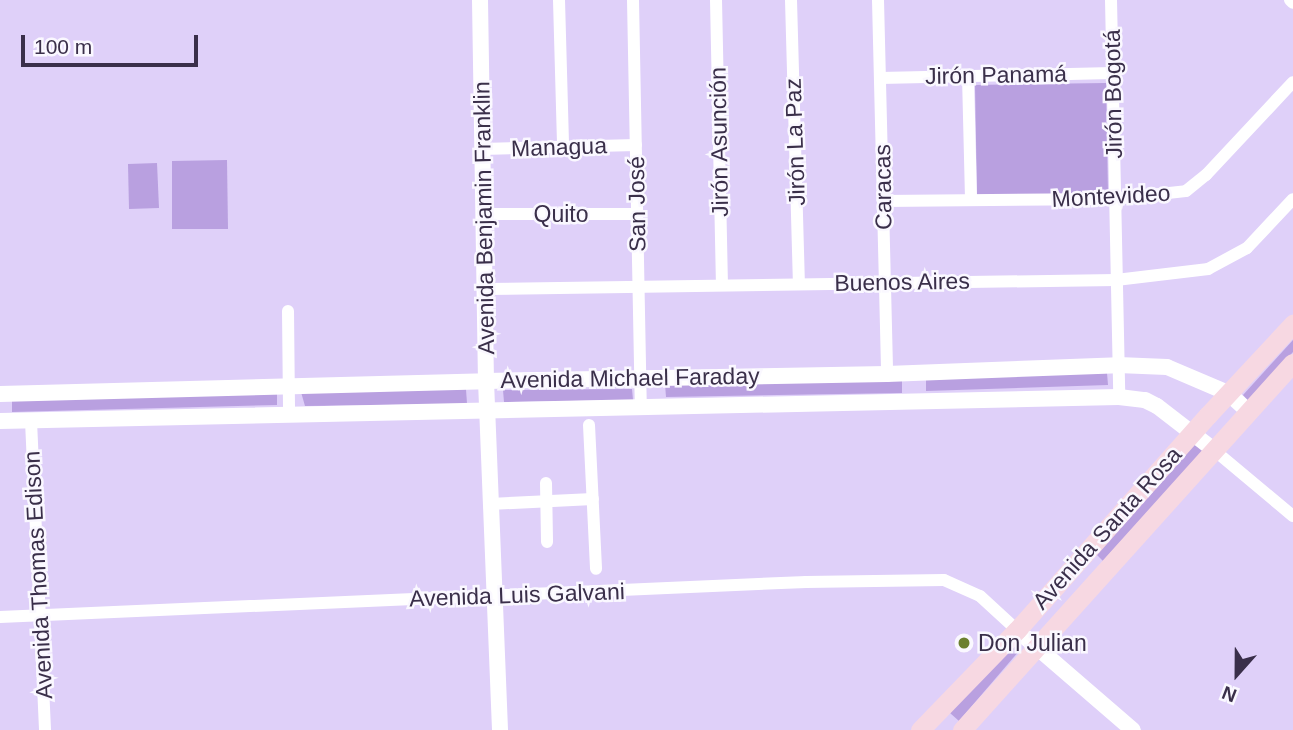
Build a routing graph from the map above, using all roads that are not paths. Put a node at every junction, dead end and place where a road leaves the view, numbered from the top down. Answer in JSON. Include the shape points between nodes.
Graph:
{"nodes":[{"id":1,"x":480,"y":0,"type":"edge"},
{"id":2,"x":559,"y":0,"type":"edge"},
{"id":3,"x":633,"y":0,"type":"edge"},
{"id":4,"x":716,"y":0,"type":"edge"},
{"id":5,"x":791,"y":0,"type":"edge"},
{"id":6,"x":878,"y":0,"type":"edge"},
{"id":7,"x":1111,"y":0,"type":"edge"},
{"id":8,"x":1113,"y":73,"type":"junction"},
{"id":9,"x":968,"y":76,"type":"junction"},
{"id":10,"x":880,"y":78,"type":"junction"},
{"id":11,"x":1293,"y":82,"type":"edge"},
{"id":12,"x":636,"y":145,"type":"junction"},
{"id":13,"x":563,"y":147,"type":"junction"},
{"id":14,"x":482,"y":149,"type":"junction"},
{"id":15,"x":1114,"y":199,"type":"junction"},
{"id":16,"x":1293,"y":199,"type":"edge"},
{"id":17,"x":971,"y":200,"type":"junction"},
{"id":18,"x":883,"y":201,"type":"junction"},
{"id":19,"x":484,"y":214,"type":"junction"},
{"id":20,"x":638,"y":214,"type":"junction"},
{"id":21,"x":1116,"y":280,"type":"junction"},
{"id":22,"x":885,"y":282,"type":"junction"},
{"id":23,"x":799,"y":283,"type":"junction"},
{"id":24,"x":722,"y":284,"type":"junction"},
{"id":25,"x":639,"y":286,"type":"junction"},
{"id":26,"x":485,"y":289,"type":"junction"},
{"id":27,"x":288,"y":311,"type":"dead end"},
{"id":28,"x":1293,"y":324,"type":"edge"},
{"id":29,"x":1293,"y":363,"type":"edge"},
{"id":30,"x":1118,"y":365,"type":"junction"},
{"id":31,"x":916,"y":373,"type":"junction"},
{"id":32,"x":887,"y":374,"type":"junction"},
{"id":33,"x":640,"y":379,"type":"junction"},
{"id":34,"x":486,"y":381,"type":"junction"},
{"id":35,"x":289,"y":387,"type":"junction"},
{"id":36,"x":1228,"y":393,"type":"junction"},
{"id":37,"x":0,"y":394,"type":"edge"},
{"id":38,"x":1119,"y":397,"type":"junction"},
{"id":39,"x":916,"y":402,"type":"junction"},
{"id":40,"x":641,"y":408,"type":"junction"},
{"id":41,"x":487,"y":410,"type":"junction"},
{"id":42,"x":1249,"y":412,"type":"junction"},
{"id":43,"x":289,"y":415,"type":"junction"},
{"id":44,"x":0,"y":421,"type":"edge"},
{"id":45,"x":31,"y":421,"type":"junction"},
{"id":46,"x":589,"y":425,"type":"dead end"},
{"id":47,"x":1192,"y":433,"type":"junction"},
{"id":48,"x":1214,"y":450,"type":"junction"},
{"id":49,"x":546,"y":483,"type":"dead end"},
{"id":50,"x":593,"y":499,"type":"junction"},
{"id":51,"x":546,"y":502,"type":"junction"},
{"id":52,"x":490,"y":504,"type":"junction"},
{"id":53,"x":1293,"y":516,"type":"edge"},
{"id":54,"x":547,"y":542,"type":"dead end"},
{"id":55,"x":596,"y":569,"type":"dead end"},
{"id":56,"x":493,"y":596,"type":"junction"},
{"id":57,"x":40,"y":616,"type":"junction"},
{"id":58,"x":0,"y":617,"type":"edge"},
{"id":59,"x":1017,"y":630,"type":"junction"},
{"id":60,"x":1038,"y":650,"type":"junction"},
{"id":61,"x":45,"y":730,"type":"edge"},
{"id":62,"x":500,"y":730,"type":"edge"},
{"id":63,"x":919,"y":730,"type":"edge"},
{"id":64,"x":962,"y":730,"type":"edge"},
{"id":65,"x":1133,"y":730,"type":"edge"}],
"edges":[{"from":1,"to":14,"type":"street","name":"Avenida Benjamin Franklin"},
{"from":2,"to":13,"type":"street"},
{"from":3,"to":12,"type":"street","name":"San José"},
{"from":4,"to":24,"type":"street","name":"Jirón Asunción"},
{"from":5,"to":23,"type":"street","name":"Jirón La Paz"},
{"from":6,"to":10,"type":"street","name":"Caracas"},
{"from":7,"to":8,"type":"street","name":"Jirón Bogotá"},
{"from":8,"to":9,"type":"street","name":"Jirón Panamá"},
{"from":8,"to":15,"type":"street","name":"Jirón Bogotá"},
{"from":9,"to":10,"type":"street","name":"Jirón Panamá"},
{"from":9,"to":17,"type":"street"},
{"from":10,"to":18,"type":"street","name":"Caracas"},
{"from":11,"to":15,"type":"street","name":"Montevideo","via":[[1186,191]]},
{"from":12,"to":13,"type":"street","name":"Managua"},
{"from":12,"to":20,"type":"street","name":"San José"},
{"from":13,"to":14,"type":"street","name":"Managua"},
{"from":14,"to":19,"type":"street","name":"Avenida Benjamin Franklin"},
{"from":15,"to":17,"type":"street","name":"Montevideo"},
{"from":15,"to":21,"type":"street","name":"Jirón Bogotá"},
{"from":16,"to":21,"type":"street","name":"Buenos Aires","via":[[1247,248],[1208,270]]},
{"from":17,"to":18,"type":"street","name":"Montevideo"},
{"from":18,"to":22,"type":"street","name":"Caracas"},
{"from":19,"to":20,"type":"street","name":"Quito"},
{"from":19,"to":26,"type":"street","name":"Avenida Benjamin Franklin"},
{"from":20,"to":25,"type":"street","name":"San José"},
{"from":21,"to":22,"type":"street","name":"Buenos Aires"},
{"from":21,"to":30,"type":"street","name":"Jirón Bogotá"},
{"from":22,"to":23,"type":"street","name":"Buenos Aires"},
{"from":22,"to":32,"type":"street","name":"Caracas"},
{"from":23,"to":24,"type":"street","name":"Buenos Aires"},
{"from":24,"to":25,"type":"street","name":"Buenos Aires"},
{"from":25,"to":26,"type":"street","name":"Buenos Aires"},
{"from":25,"to":33,"type":"street","name":"San José"},
{"from":26,"to":34,"type":"street","name":"Avenida Benjamin Franklin"},
{"from":27,"to":35,"type":"street"},
{"from":28,"to":36,"type":"main road","name":"Avenida Santa Rosa"},
{"from":29,"to":42,"type":"main road","name":"Avenida Santa Rosa"},
{"from":30,"to":31,"type":"street","name":"Avenida Michael Faraday"},
{"from":30,"to":36,"type":"street","name":"Avenida Michael Faraday","via":[[1167,367]]},
{"from":30,"to":38,"type":"street","name":"Jirón Bogotá"},
{"from":31,"to":32,"type":"street","name":"Avenida Michael Faraday"},
{"from":31,"to":39,"type":"street"},
{"from":32,"to":33,"type":"street","name":"Avenida Michael Faraday"},
{"from":33,"to":34,"type":"street","name":"Avenida Michael Faraday"},
{"from":33,"to":40,"type":"street","name":"San José"},
{"from":34,"to":35,"type":"street","name":"Avenida Michael Faraday"},
{"from":34,"to":41,"type":"street","name":"Avenida Benjamin Franklin"},
{"from":35,"to":37,"type":"street","name":"Avenida Michael Faraday"},
{"from":35,"to":43,"type":"street"},
{"from":36,"to":42,"type":"street","name":"Avenida Michael Faraday"},
{"from":36,"to":47,"type":"main road","name":"Avenida Santa Rosa"},
{"from":38,"to":39,"type":"street","name":"Avenida Michael Faraday"},
{"from":38,"to":47,"type":"street","name":"Avenida Michael Faraday","via":[[1145,400]]},
{"from":39,"to":40,"type":"street","name":"Avenida Michael Faraday"},
{"from":40,"to":41,"type":"street","name":"Avenida Michael Faraday"},
{"from":41,"to":43,"type":"street","name":"Avenida Michael Faraday"},
{"from":41,"to":52,"type":"street","name":"Avenida Benjamin Franklin"},
{"from":42,"to":48,"type":"main road","name":"Avenida Santa Rosa"},
{"from":43,"to":45,"type":"street","name":"Avenida Michael Faraday"},
{"from":44,"to":45,"type":"street","name":"Avenida Michael Faraday"},
{"from":45,"to":57,"type":"street","name":"Avenida Thomas Edison"},
{"from":46,"to":50,"type":"street"},
{"from":47,"to":48,"type":"street","name":"Avenida Michael Faraday"},
{"from":47,"to":59,"type":"main road","name":"Avenida Santa Rosa"},
{"from":48,"to":53,"type":"street"},
{"from":48,"to":60,"type":"main road","name":"Avenida Santa Rosa"},
{"from":49,"to":51,"type":"street"},
{"from":50,"to":51,"type":"street"},
{"from":50,"to":55,"type":"street"},
{"from":51,"to":52,"type":"street"},
{"from":51,"to":54,"type":"street"},
{"from":52,"to":56,"type":"street","name":"Avenida Benjamin Franklin"},
{"from":56,"to":57,"type":"street","name":"Avenida Luis Galvani"},
{"from":56,"to":59,"type":"street","name":"Avenida Luis Galvani","via":[[944,580],[980,596]]},
{"from":56,"to":62,"type":"street","name":"Avenida Benjamin Franklin"},
{"from":57,"to":58,"type":"street","name":"Avenida Luis Galvani"},
{"from":57,"to":61,"type":"street","name":"Avenida Thomas Edison"},
{"from":59,"to":60,"type":"street"},
{"from":59,"to":63,"type":"main road","name":"Avenida Santa Rosa"},
{"from":60,"to":64,"type":"main road","name":"Avenida Santa Rosa"},
{"from":60,"to":65,"type":"street"}]}
